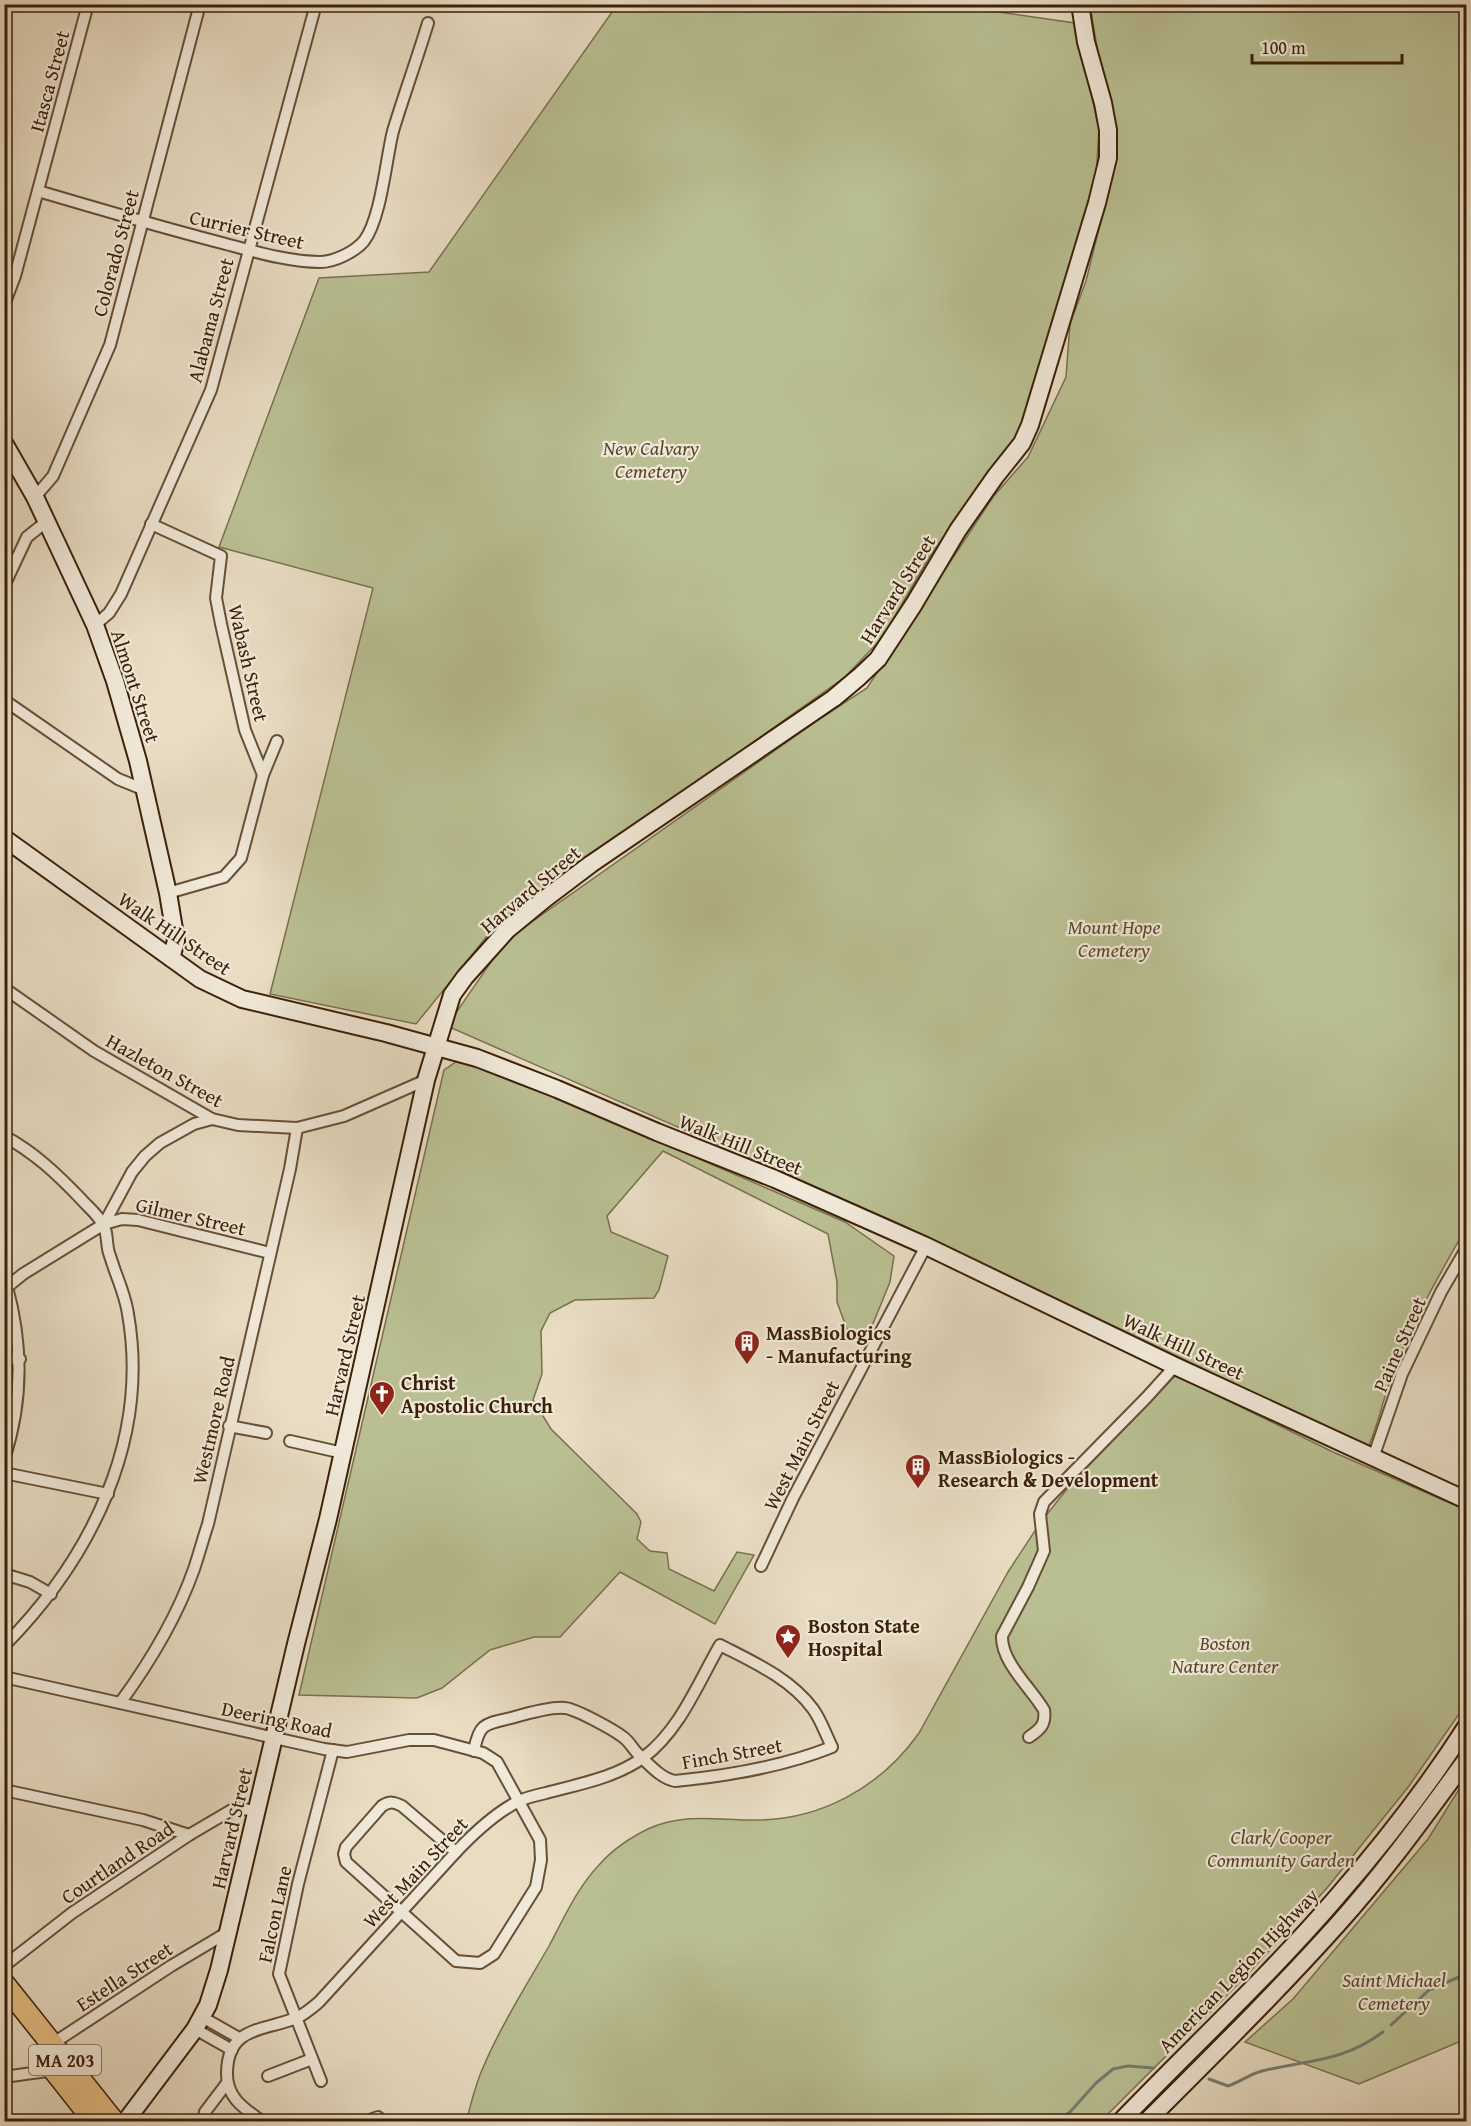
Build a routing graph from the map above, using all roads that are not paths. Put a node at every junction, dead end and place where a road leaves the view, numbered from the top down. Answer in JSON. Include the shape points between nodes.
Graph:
{"nodes":[{"id":1,"x":88,"y":4,"type":"edge"},
{"id":2,"x":200,"y":4,"type":"edge"},
{"id":3,"x":316,"y":4,"type":"edge"},
{"id":4,"x":1080,"y":4,"type":"edge"},
{"id":5,"x":428,"y":23,"type":"dead end"},
{"id":6,"x":38,"y":191,"type":"junction"},
{"id":7,"x":142,"y":222,"type":"junction"},
{"id":8,"x":248,"y":249,"type":"junction"},
{"id":9,"x":4,"y":305,"type":"edge"},
{"id":10,"x":4,"y":443,"type":"edge"},
{"id":11,"x":34,"y":497,"type":"junction"},
{"id":12,"x":46,"y":522,"type":"junction"},
{"id":13,"x":151,"y":524,"type":"junction"},
{"id":14,"x":4,"y":586,"type":"edge"},
{"id":15,"x":95,"y":625,"type":"junction"},
{"id":16,"x":4,"y":700,"type":"edge"},
{"id":17,"x":276,"y":741,"type":"dead end"},
{"id":18,"x":263,"y":775,"type":"junction"},
{"id":19,"x":145,"y":790,"type":"junction"},
{"id":20,"x":4,"y":838,"type":"edge"},
{"id":21,"x":168,"y":893,"type":"junction"},
{"id":22,"x":171,"y":958,"type":"junction"},
{"id":23,"x":4,"y":988,"type":"edge"},
{"id":24,"x":437,"y":1048,"type":"junction"},
{"id":25,"x":426,"y":1080,"type":"junction"},
{"id":26,"x":212,"y":1119,"type":"junction"},
{"id":27,"x":297,"y":1128,"type":"junction"},
{"id":28,"x":4,"y":1136,"type":"edge"},
{"id":29,"x":104,"y":1224,"type":"junction"},
{"id":30,"x":926,"y":1246,"type":"junction"},
{"id":31,"x":1467,"y":1250,"type":"edge"},
{"id":32,"x":270,"y":1253,"type":"junction"},
{"id":33,"x":4,"y":1358,"type":"edge"},
{"id":34,"x":20,"y":1359,"type":"junction"},
{"id":35,"x":1175,"y":1366,"type":"junction"},
{"id":36,"x":229,"y":1426,"type":"junction"},
{"id":37,"x":266,"y":1433,"type":"dead end"},
{"id":38,"x":290,"y":1441,"type":"dead end"},
{"id":39,"x":343,"y":1453,"type":"junction"},
{"id":40,"x":1373,"y":1458,"type":"junction"},
{"id":41,"x":4,"y":1459,"type":"edge"},
{"id":42,"x":4,"y":1473,"type":"edge"},
{"id":43,"x":108,"y":1494,"type":"junction"},
{"id":44,"x":1467,"y":1500,"type":"edge"},
{"id":45,"x":761,"y":1566,"type":"dead end"},
{"id":46,"x":4,"y":1574,"type":"edge"},
{"id":47,"x":51,"y":1594,"type":"junction"},
{"id":48,"x":4,"y":1646,"type":"edge"},
{"id":49,"x":4,"y":1677,"type":"edge"},
{"id":50,"x":120,"y":1704,"type":"junction"},
{"id":51,"x":1467,"y":1727,"type":"edge"},
{"id":52,"x":1029,"y":1737,"type":"dead end"},
{"id":53,"x":274,"y":1738,"type":"junction"},
{"id":54,"x":832,"y":1748,"type":"joint"},
{"id":55,"x":333,"y":1750,"type":"junction"},
{"id":56,"x":474,"y":1751,"type":"junction"},
{"id":57,"x":642,"y":1758,"type":"junction"},
{"id":58,"x":1467,"y":1760,"type":"edge"},
{"id":59,"x":4,"y":1790,"type":"edge"},
{"id":60,"x":519,"y":1801,"type":"junction"},
{"id":61,"x":258,"y":1810,"type":"junction"},
{"id":62,"x":189,"y":1835,"type":"junction"},
{"id":63,"x":456,"y":1852,"type":"junction"},
{"id":64,"x":403,"y":1912,"type":"junction"},
{"id":65,"x":228,"y":1932,"type":"junction"},
{"id":66,"x":4,"y":1966,"type":"edge"},
{"id":67,"x":4,"y":1984,"type":"edge"},
{"id":68,"x":4,"y":2006,"type":"edge"},
{"id":69,"x":298,"y":2018,"type":"junction"},
{"id":70,"x":199,"y":2023,"type":"junction"},
{"id":71,"x":239,"y":2038,"type":"junction"},
{"id":72,"x":46,"y":2048,"type":"junction"},
{"id":73,"x":232,"y":2049,"type":"junction"},
{"id":74,"x":312,"y":2059,"type":"junction"},
{"id":75,"x":54,"y":2070,"type":"junction"},
{"id":76,"x":268,"y":2076,"type":"dead end"},
{"id":77,"x":4,"y":2077,"type":"edge"},
{"id":78,"x":321,"y":2081,"type":"dead end"},
{"id":79,"x":227,"y":2083,"type":"junction"},
{"id":80,"x":95,"y":2121,"type":"edge"},
{"id":81,"x":114,"y":2121,"type":"edge"},
{"id":82,"x":126,"y":2121,"type":"edge"},
{"id":83,"x":203,"y":2121,"type":"edge"},
{"id":84,"x":262,"y":2121,"type":"edge"},
{"id":85,"x":364,"y":2121,"type":"edge"},
{"id":86,"x":383,"y":2121,"type":"edge"},
{"id":87,"x":1120,"y":2121,"type":"edge"},
{"id":88,"x":1146,"y":2121,"type":"edge"}],
"edges":[{"from":1,"to":6,"type":"street","name":"Itasca Street"},
{"from":2,"to":7,"type":"street","name":"Colorado Street"},
{"from":3,"to":8,"type":"street","name":"Alabama Street"},
{"from":4,"to":24,"type":"main road","name":"Harvard Street","via":[[1108,130],[1108,158],[1022,443],[958,530],[878,659],[834,698],[591,864],[507,930],[452,995]]},
{"from":5,"to":8,"type":"street","name":"Currier Street","via":[[393,132],[378,206],[364,241],[323,263]]},
{"from":6,"to":7,"type":"street","name":"Currier Street"},
{"from":6,"to":9,"type":"street","name":"Itasca Street"},
{"from":7,"to":8,"type":"street","name":"Currier Street"},
{"from":7,"to":11,"type":"street","name":"Colorado Street","via":[[110,345],[53,476]]},
{"from":8,"to":13,"type":"street","name":"Alabama Street","via":[[211,390]]},
{"from":10,"to":11,"type":"main road","name":"Almont Street"},
{"from":11,"to":12,"type":"main road","name":"Almont Street"},
{"from":12,"to":14,"type":"street","via":[[27,537]]},
{"from":12,"to":15,"type":"main road","name":"Almont Street"},
{"from":13,"to":15,"type":"street","name":"Alabama Street","via":[[121,594],[109,613]]},
{"from":13,"to":18,"type":"street","name":"Wabash Street","via":[[221,556],[216,598],[245,730]]},
{"from":15,"to":19,"type":"main road","name":"Almont Street"},
{"from":16,"to":19,"type":"street","via":[[118,780]]},
{"from":17,"to":18,"type":"street"},
{"from":18,"to":21,"type":"street","via":[[241,858],[224,877]]},
{"from":19,"to":21,"type":"main road","name":"Almont Street"},
{"from":20,"to":22,"type":"main road","name":"Walk Hill Street"},
{"from":21,"to":22,"type":"main road","name":"Almont Street","via":[[176,941]]},
{"from":22,"to":24,"type":"main road","name":"Walk Hill Street","via":[[200,979],[242,999],[387,1032]]},
{"from":23,"to":26,"type":"street","name":"Hazleton Street","via":[[94,1051]]},
{"from":24,"to":25,"type":"main road","name":"Harvard Street"},
{"from":24,"to":30,"type":"main road","name":"Walk Hill Street","via":[[477,1058],[557,1089]]},
{"from":25,"to":27,"type":"street","name":"Hazleton Street","via":[[344,1116]]},
{"from":25,"to":39,"type":"main road","name":"Harvard Street"},
{"from":26,"to":27,"type":"street","name":"Hazleton Street","via":[[256,1127]]},
{"from":26,"to":29,"type":"street","via":[[194,1124],[145,1156]]},
{"from":27,"to":32,"type":"street","name":"Westmore Road"},
{"from":28,"to":29,"type":"street","via":[[48,1165]]},
{"from":29,"to":32,"type":"street","name":"Gilmer Street","via":[[138,1220]]},
{"from":29,"to":34,"type":"street","via":[[7,1287]]},
{"from":29,"to":43,"type":"street","via":[[128,1313],[132,1353],[131,1404]]},
{"from":30,"to":35,"type":"main road","name":"Walk Hill Street"},
{"from":30,"to":45,"type":"street","name":"West Main Street"},
{"from":31,"to":40,"type":"street","name":"Paine Street","via":[[1441,1292],[1402,1374]]},
{"from":32,"to":36,"type":"street","name":"Westmore Road"},
{"from":33,"to":34,"type":"street"},
{"from":34,"to":41,"type":"street","via":[[18,1403]]},
{"from":35,"to":40,"type":"main road","name":"Walk Hill Street"},
{"from":35,"to":52,"type":"street","via":[[1044,1502],[1040,1514],[1044,1551],[1002,1636],[1006,1657],[1044,1710],[1046,1720],[1041,1730]]},
{"from":36,"to":37,"type":"street"},
{"from":36,"to":50,"type":"street","name":"Westmore Road","via":[[194,1570],[167,1628]]},
{"from":38,"to":39,"type":"street"},
{"from":39,"to":53,"type":"main road","name":"Harvard Street"},
{"from":40,"to":44,"type":"main road","name":"Walk Hill Street"},
{"from":42,"to":43,"type":"street"},
{"from":43,"to":47,"type":"street","via":[[75,1559]]},
{"from":46,"to":47,"type":"street"},
{"from":47,"to":48,"type":"street"},
{"from":49,"to":50,"type":"street","name":"Deering Road"},
{"from":50,"to":53,"type":"street","name":"Deering Road"},
{"from":51,"to":87,"type":"main road","name":"American Legion Highway","via":[[1411,1808],[1335,1900]]},
{"from":53,"to":55,"type":"street","name":"Deering Road"},
{"from":53,"to":61,"type":"main road","name":"Harvard Street"},
{"from":54,"to":57,"type":"street","name":"Finch Street","via":[[790,1762],[675,1781]]},
{"from":54,"to":57,"type":"street","name":"West Main Street","via":[[814,1710],[791,1685],[720,1645],[673,1728]]},
{"from":55,"to":56,"type":"street","name":"Deering Road","via":[[346,1752],[409,1740],[434,1740]]},
{"from":55,"to":69,"type":"street","name":"Falcon Lane","via":[[279,1974]]},
{"from":56,"to":57,"type":"street","name":"Finch Street","via":[[477,1734],[483,1727],[565,1707],[623,1737]]},
{"from":56,"to":60,"type":"street","name":"Deering Road","via":[[497,1762]]},
{"from":57,"to":60,"type":"street","name":"West Main Street","via":[[596,1780]]},
{"from":58,"to":88,"type":"main road","name":"American Legion Highway","via":[[1339,1924]]},
{"from":59,"to":62,"type":"street","via":[[143,1820]]},
{"from":60,"to":63,"type":"street","name":"West Main Street","via":[[479,1829]]},
{"from":60,"to":64,"type":"street","name":"Deering Road","via":[[540,1840],[541,1860],[536,1887],[494,1954],[480,1963],[456,1961]]},
{"from":61,"to":62,"type":"street","name":"Courtland Road","via":[[235,1808]]},
{"from":61,"to":65,"type":"main road","name":"Harvard Street"},
{"from":62,"to":66,"type":"street","name":"Courtland Road","via":[[72,1913]]},
{"from":63,"to":64,"type":"street","name":"West Main Street"},
{"from":63,"to":64,"type":"street","name":"Deering Road","via":[[402,1806],[395,1802],[382,1806],[344,1854],[346,1862]]},
{"from":64,"to":69,"type":"street","name":"West Main Street","via":[[319,2002]]},
{"from":65,"to":70,"type":"main road","name":"Harvard Street","via":[[219,1971]]},
{"from":65,"to":72,"type":"street","name":"Estella Street"},
{"from":67,"to":72,"type":"highway","number":"MA 203"},
{"from":68,"to":72,"type":"highway","number":"MA 203"},
{"from":69,"to":71,"type":"street","name":"West Main Street"},
{"from":69,"to":74,"type":"street","name":"Falcon Lane"},
{"from":70,"to":71,"type":"street"},
{"from":70,"to":73,"type":"street"},
{"from":70,"to":82,"type":"main road","name":"Harvard Street"},
{"from":71,"to":73,"type":"street"},
{"from":72,"to":75,"type":"highway","number":"MA 203"},
{"from":72,"to":81,"type":"highway","number":"MA 203"},
{"from":73,"to":79,"type":"street","via":[[227,2059]]},
{"from":74,"to":76,"type":"street"},
{"from":74,"to":78,"type":"street","name":"Falcon Lane"},
{"from":75,"to":77,"type":"street"},
{"from":75,"to":80,"type":"highway","number":"MA 203"},
{"from":79,"to":83,"type":"street","via":[[205,2112]]},
{"from":79,"to":84,"type":"street","via":[[231,2096]]},
{"from":85,"to":86,"type":"street","via":[[378,2117]]}]}
